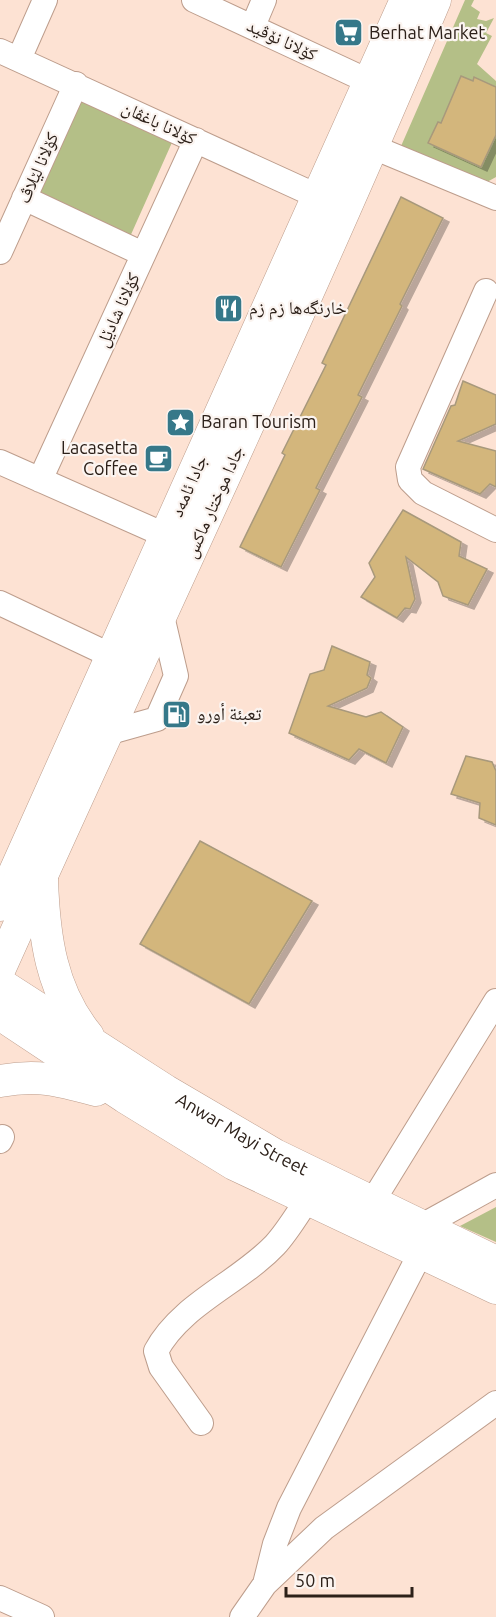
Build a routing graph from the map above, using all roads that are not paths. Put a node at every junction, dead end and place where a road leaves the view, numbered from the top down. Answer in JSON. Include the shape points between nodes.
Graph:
{"nodes":[{"id":1,"x":45,"y":0,"type":"edge"},
{"id":2,"x":195,"y":0,"type":"edge"},
{"id":3,"x":264,"y":0,"type":"edge"},
{"id":4,"x":406,"y":0,"type":"edge"},
{"id":5,"x":435,"y":0,"type":"edge"},
{"id":6,"x":253,"y":26,"type":"junction"},
{"id":7,"x":9,"y":55,"type":"edge"},
{"id":8,"x":368,"y":81,"type":"junction"},
{"id":9,"x":76,"y":84,"type":"junction"},
{"id":10,"x":196,"y":140,"type":"junction"},
{"id":11,"x":374,"y":147,"type":"junction"},
{"id":12,"x":317,"y":196,"type":"junction"},
{"id":13,"x":24,"y":198,"type":"junction"},
{"id":14,"x":496,"y":198,"type":"edge"},
{"id":15,"x":0,"y":252,"type":"edge"},
{"id":16,"x":143,"y":254,"type":"junction"},
{"id":17,"x":486,"y":291,"type":"dead end"},
{"id":18,"x":0,"y":462,"type":"edge"},
{"id":19,"x":40,"y":480,"type":"junction"},
{"id":20,"x":496,"y":530,"type":"edge"},
{"id":21,"x":167,"y":536,"type":"junction"},
{"id":22,"x":0,"y":603,"type":"edge"},
{"id":23,"x":112,"y":656,"type":"junction"},
{"id":24,"x":19,"y":875,"type":"edge"},
{"id":25,"x":0,"y":905,"type":"edge"},
{"id":26,"x":0,"y":968,"type":"edge"},
{"id":27,"x":0,"y":984,"type":"edge"},
{"id":28,"x":496,"y":1001,"type":"edge"},
{"id":29,"x":0,"y":1014,"type":"edge"},
{"id":30,"x":97,"y":1046,"type":"junction"},
{"id":31,"x":0,"y":1081,"type":"edge"},
{"id":32,"x":125,"y":1097,"type":"junction"},
{"id":33,"x":496,"y":1185,"type":"edge"},
{"id":34,"x":307,"y":1200,"type":"junction"},
{"id":35,"x":371,"y":1204,"type":"junction"},
{"id":36,"x":420,"y":1240,"type":"junction"},
{"id":37,"x":496,"y":1263,"type":"edge"},
{"id":38,"x":496,"y":1288,"type":"edge"},
{"id":39,"x":496,"y":1403,"type":"edge"},
{"id":40,"x":201,"y":1423,"type":"dead end"},
{"id":41,"x":266,"y":1584,"type":"junction"},
{"id":42,"x":0,"y":1598,"type":"edge"},
{"id":43,"x":42,"y":1617,"type":"edge"},
{"id":44,"x":242,"y":1617,"type":"edge"}],
"edges":[{"from":1,"to":7,"type":"street"},
{"from":2,"to":6,"type":"street","name":"کۆلانا نۆڤید"},
{"from":3,"to":6,"type":"street"},
{"from":4,"to":8,"type":"main road","name":"جادا ئامەد"},
{"from":5,"to":11,"type":"main road","name":"جادا موختار ماكس"},
{"from":6,"to":8,"type":"street","name":"کۆلانا نۆڤید"},
{"from":7,"to":9,"type":"street","name":"کۆلانا باغڤان"},
{"from":8,"to":12,"type":"main road","name":"جادا ئامەد"},
{"from":9,"to":10,"type":"street","name":"کۆلانا باغڤان"},
{"from":9,"to":13,"type":"street","name":"کۆلانا لێلاڤ"},
{"from":10,"to":12,"type":"street","name":"کۆلانا باغڤان"},
{"from":10,"to":16,"type":"street","name":"کۆلانا شادێل"},
{"from":11,"to":14,"type":"street"},
{"from":11,"to":24,"type":"main road","name":"جادا موختار ماكس","via":[[107,733]]},
{"from":12,"to":21,"type":"main road","name":"جادا ئامەد"},
{"from":13,"to":15,"type":"street","name":"کۆلانا لێلاڤ"},
{"from":13,"to":16,"type":"street"},
{"from":16,"to":19,"type":"street","name":"کۆلانا شادێل"},
{"from":17,"to":20,"type":"street","via":[[408,467],[410,480],[423,493]]},
{"from":18,"to":19,"type":"street"},
{"from":19,"to":21,"type":"street"},
{"from":21,"to":23,"type":"main road","name":"جادا ئامەد"},
{"from":22,"to":23,"type":"street"},
{"from":23,"to":24,"type":"main road","name":"جادا ئامەد"},
{"from":24,"to":25,"type":"main road","name":"جادا ئامەد"},
{"from":24,"to":26,"type":"main road","name":"جادا موختار ماكس"},
{"from":24,"to":30,"type":"main road","via":[[44,926],[51,966],[72,1016]]},
{"from":27,"to":30,"type":"main road","name":"Anwar Mayi Street"},
{"from":28,"to":35,"type":"street"},
{"from":29,"to":32,"type":"main road","name":"Anwar Mayi Street"},
{"from":30,"to":35,"type":"main road","name":"Anwar Mayi Street","via":[[275,1155]]},
{"from":31,"to":32,"type":"main road","via":[[28,1076],[57,1078]]},
{"from":32,"to":34,"type":"main road","name":"Anwar Mayi Street","via":[[234,1164]]},
{"from":33,"to":36,"type":"street"},
{"from":34,"to":36,"type":"main road","name":"Anwar Mayi Street"},
{"from":34,"to":40,"type":"street","via":[[275,1245],[180,1321],[156,1352],[161,1367]]},
{"from":35,"to":36,"type":"main road","name":"Anwar Mayi Street"},
{"from":36,"to":37,"type":"main road","name":"Anwar Mayi Street"},
{"from":36,"to":38,"type":"main road","name":"Anwar Mayi Street"},
{"from":36,"to":41,"type":"street","via":[[289,1508]]},
{"from":39,"to":41,"type":"street","via":[[324,1528]]},
{"from":41,"to":44,"type":"street"},
{"from":42,"to":43,"type":"street"}]}
